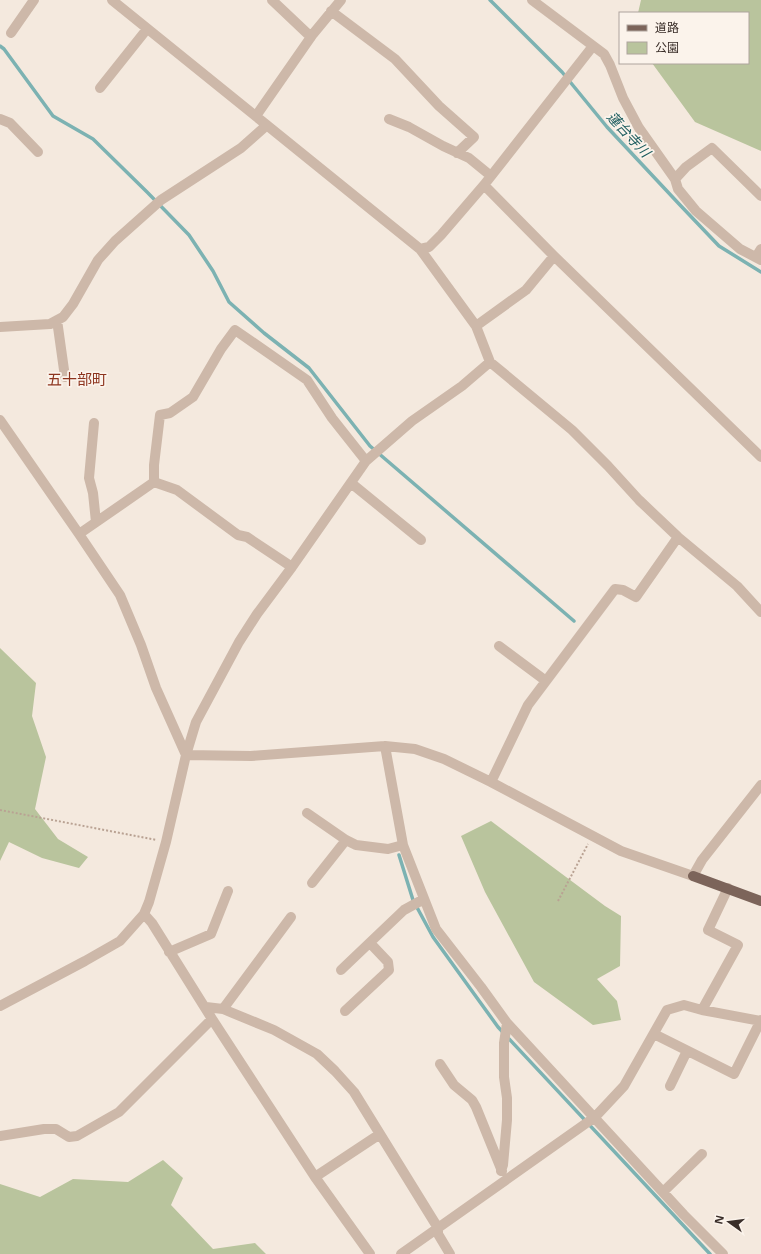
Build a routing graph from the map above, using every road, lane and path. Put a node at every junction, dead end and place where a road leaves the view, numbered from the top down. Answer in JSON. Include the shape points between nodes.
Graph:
{"nodes":[{"id":1,"x":34,"y":0,"type":"edge"},
{"id":2,"x":112,"y":0,"type":"edge"},
{"id":3,"x":272,"y":0,"type":"edge"},
{"id":4,"x":340,"y":0,"type":"edge"},
{"id":5,"x":532,"y":0,"type":"edge"},
{"id":6,"x":331,"y":11,"type":"junction"},
{"id":7,"x":147,"y":29,"type":"junction"},
{"id":8,"x":11,"y":33,"type":"dead end"},
{"id":9,"x":311,"y":36,"type":"junction"},
{"id":10,"x":593,"y":46,"type":"junction"},
{"id":11,"x":100,"y":88,"type":"dead end"},
{"id":12,"x":256,"y":116,"type":"junction"},
{"id":13,"x":0,"y":119,"type":"edge"},
{"id":14,"x":389,"y":119,"type":"dead end"},
{"id":15,"x":267,"y":125,"type":"junction"},
{"id":16,"x":38,"y":152,"type":"dead end"},
{"id":17,"x":457,"y":153,"type":"junction"},
{"id":18,"x":491,"y":176,"type":"junction"},
{"id":19,"x":675,"y":179,"type":"junction"},
{"id":20,"x":484,"y":185,"type":"junction"},
{"id":21,"x":761,"y":196,"type":"edge"},
{"id":22,"x":420,"y":249,"type":"junction"},
{"id":23,"x":759,"y":255,"type":"edge"},
{"id":24,"x":554,"y":256,"type":"junction"},
{"id":25,"x":57,"y":320,"type":"junction"},
{"id":26,"x":476,"y":326,"type":"junction"},
{"id":27,"x":0,"y":327,"type":"edge"},
{"id":28,"x":490,"y":362,"type":"junction"},
{"id":29,"x":65,"y":377,"type":"dead end"},
{"id":30,"x":0,"y":418,"type":"edge"},
{"id":31,"x":94,"y":423,"type":"dead end"},
{"id":32,"x":761,"y":457,"type":"edge"},
{"id":33,"x":366,"y":461,"type":"junction"},
{"id":34,"x":154,"y":482,"type":"junction"},
{"id":35,"x":351,"y":483,"type":"junction"},
{"id":36,"x":96,"y":522,"type":"junction"},
{"id":37,"x":79,"y":534,"type":"junction"},
{"id":38,"x":678,"y":537,"type":"junction"},
{"id":39,"x":421,"y":540,"type":"dead end"},
{"id":40,"x":292,"y":567,"type":"junction"},
{"id":41,"x":761,"y":612,"type":"edge"},
{"id":42,"x":499,"y":646,"type":"dead end"},
{"id":43,"x":546,"y":681,"type":"junction"},
{"id":44,"x":385,"y":746,"type":"junction"},
{"id":45,"x":186,"y":755,"type":"junction"},
{"id":46,"x":491,"y":782,"type":"junction"},
{"id":47,"x":761,"y":785,"type":"edge"},
{"id":48,"x":0,"y":810,"type":"edge"},
{"id":49,"x":307,"y":813,"type":"dead end"},
{"id":50,"x":592,"y":836,"type":"junction"},
{"id":51,"x":157,"y":840,"type":"dead end"},
{"id":52,"x":346,"y":840,"type":"junction"},
{"id":53,"x":404,"y":845,"type":"junction"},
{"id":54,"x":693,"y":876,"type":"junction"},
{"id":55,"x":312,"y":883,"type":"dead end"},
{"id":56,"x":728,"y":888,"type":"junction"},
{"id":57,"x":228,"y":891,"type":"dead end"},
{"id":58,"x":424,"y":899,"type":"junction"},
{"id":59,"x":761,"y":900,"type":"edge"},
{"id":60,"x":558,"y":901,"type":"dead end"},
{"id":61,"x":144,"y":914,"type":"junction"},
{"id":62,"x":292,"y":917,"type":"dead end"},
{"id":63,"x":370,"y":943,"type":"junction"},
{"id":64,"x":169,"y":952,"type":"junction"},
{"id":65,"x":341,"y":970,"type":"dead end"},
{"id":66,"x":0,"y":1006,"type":"edge"},
{"id":67,"x":206,"y":1008,"type":"junction"},
{"id":68,"x":223,"y":1009,"type":"junction"},
{"id":69,"x":702,"y":1010,"type":"junction"},
{"id":70,"x":345,"y":1011,"type":"dead end"},
{"id":71,"x":212,"y":1019,"type":"junction"},
{"id":72,"x":761,"y":1021,"type":"edge"},
{"id":73,"x":507,"y":1023,"type":"junction"},
{"id":74,"x":654,"y":1034,"type":"junction"},
{"id":75,"x":687,"y":1051,"type":"junction"},
{"id":76,"x":440,"y":1064,"type":"dead end"},
{"id":77,"x":670,"y":1086,"type":"dead end"},
{"id":78,"x":595,"y":1117,"type":"junction"},
{"id":79,"x":380,"y":1134,"type":"junction"},
{"id":80,"x":0,"y":1136,"type":"edge"},
{"id":81,"x":702,"y":1154,"type":"dead end"},
{"id":82,"x":501,"y":1171,"type":"junction"},
{"id":83,"x":316,"y":1177,"type":"junction"},
{"id":84,"x":506,"y":1180,"type":"junction"},
{"id":85,"x":664,"y":1192,"type":"junction"},
{"id":86,"x":438,"y":1228,"type":"junction"},
{"id":87,"x":370,"y":1254,"type":"edge"},
{"id":88,"x":401,"y":1254,"type":"edge"},
{"id":89,"x":450,"y":1254,"type":"edge"},
{"id":90,"x":723,"y":1254,"type":"edge"}],
"edges":[{"from":1,"to":8,"type":"street"},
{"from":2,"to":7,"type":"street"},
{"from":3,"to":9,"type":"street"},
{"from":4,"to":6,"type":"street"},
{"from":5,"to":10,"type":"street"},
{"from":6,"to":9,"type":"street"},
{"from":6,"to":17,"type":"street","via":[[395,59],[439,106],[474,137]]},
{"from":7,"to":11,"type":"street"},
{"from":7,"to":12,"type":"street"},
{"from":9,"to":12,"type":"street"},
{"from":10,"to":18,"type":"street"},
{"from":10,"to":19,"type":"street","via":[[604,54],[639,128]]},
{"from":12,"to":15,"type":"street"},
{"from":13,"to":16,"type":"street","via":[[10,123]]},
{"from":14,"to":17,"type":"street"},
{"from":15,"to":22,"type":"street"},
{"from":15,"to":25,"type":"street","via":[[241,148],[162,200],[115,241],[98,260],[73,304],[63,317]]},
{"from":17,"to":18,"type":"street","via":[[469,158]]},
{"from":18,"to":20,"type":"street"},
{"from":19,"to":21,"type":"street","via":[[686,167],[712,148]]},
{"from":19,"to":23,"type":"street","via":[[678,189],[696,211],[740,249]]},
{"from":20,"to":22,"type":"street","via":[[429,247]]},
{"from":20,"to":24,"type":"street"},
{"from":22,"to":26,"type":"street"},
{"from":24,"to":26,"type":"street","via":[[526,290]]},
{"from":24,"to":32,"type":"street"},
{"from":25,"to":27,"type":"street","via":[[50,324]]},
{"from":25,"to":29,"type":"street"},
{"from":26,"to":28,"type":"street"},
{"from":28,"to":33,"type":"street","via":[[462,386],[412,421]]},
{"from":28,"to":38,"type":"street","via":[[572,430]]},
{"from":30,"to":37,"type":"street"},
{"from":31,"to":36,"type":"street","via":[[89,478]]},
{"from":33,"to":34,"type":"street","via":[[332,418],[307,380],[235,330],[193,397],[170,413],[160,414]]},
{"from":33,"to":35,"type":"street"},
{"from":34,"to":36,"type":"street"},
{"from":34,"to":40,"type":"street","via":[[177,490],[238,535],[247,537]]},
{"from":35,"to":39,"type":"street"},
{"from":35,"to":40,"type":"street"},
{"from":36,"to":37,"type":"street"},
{"from":37,"to":45,"type":"street","via":[[120,595],[156,688]]},
{"from":38,"to":41,"type":"street","via":[[737,586]]},
{"from":38,"to":43,"type":"street","via":[[636,597],[615,589]]},
{"from":40,"to":45,"type":"street","via":[[239,642],[196,722]]},
{"from":42,"to":43,"type":"street"},
{"from":43,"to":46,"type":"street","via":[[528,705]]},
{"from":44,"to":45,"type":"street","via":[[251,756]]},
{"from":44,"to":46,"type":"street","via":[[415,749],[444,759]]},
{"from":44,"to":53,"type":"street"},
{"from":45,"to":61,"type":"street","via":[[166,842]]},
{"from":46,"to":50,"type":"street"},
{"from":47,"to":54,"type":"street","via":[[702,860]]},
{"from":48,"to":51,"type":"path"},
{"from":49,"to":52,"type":"street"},
{"from":50,"to":54,"type":"street","via":[[621,851]]},
{"from":50,"to":60,"type":"path"},
{"from":52,"to":53,"type":"street","via":[[356,845],[382,848]]},
{"from":52,"to":55,"type":"street"},
{"from":53,"to":58,"type":"street"},
{"from":54,"to":56,"type":"main road"},
{"from":56,"to":59,"type":"main road"},
{"from":56,"to":69,"type":"street","via":[[708,930],[738,945]]},
{"from":57,"to":64,"type":"street","via":[[211,934]]},
{"from":58,"to":63,"type":"street","via":[[404,910]]},
{"from":58,"to":73,"type":"street","via":[[436,929]]},
{"from":61,"to":64,"type":"street"},
{"from":61,"to":66,"type":"street","via":[[120,940]]},
{"from":62,"to":68,"type":"street"},
{"from":63,"to":65,"type":"street"},
{"from":63,"to":70,"type":"street","via":[[388,962],[389,970]]},
{"from":64,"to":67,"type":"street"},
{"from":67,"to":68,"type":"street"},
{"from":67,"to":71,"type":"street"},
{"from":68,"to":79,"type":"street","via":[[274,1030],[317,1054],[354,1092]]},
{"from":69,"to":72,"type":"street"},
{"from":69,"to":74,"type":"street","via":[[684,1005],[667,1010]]},
{"from":71,"to":80,"type":"street","via":[[118,1112],[77,1136],[69,1137],[56,1129],[44,1129]]},
{"from":71,"to":83,"type":"street"},
{"from":72,"to":75,"type":"street","via":[[734,1074]]},
{"from":73,"to":78,"type":"street"},
{"from":73,"to":82,"type":"street","via":[[504,1043],[507,1120]]},
{"from":74,"to":75,"type":"street"},
{"from":74,"to":78,"type":"street","via":[[624,1086]]},
{"from":75,"to":77,"type":"street"},
{"from":76,"to":82,"type":"street","via":[[454,1085],[472,1100],[476,1107]]},
{"from":78,"to":84,"type":"street"},
{"from":78,"to":85,"type":"street"},
{"from":79,"to":83,"type":"street"},
{"from":79,"to":86,"type":"street"},
{"from":81,"to":85,"type":"street"},
{"from":82,"to":84,"type":"street"},
{"from":83,"to":87,"type":"street"},
{"from":84,"to":86,"type":"street"},
{"from":85,"to":90,"type":"street"},
{"from":86,"to":88,"type":"street"},
{"from":86,"to":89,"type":"street","via":[[438,1234]]}]}
